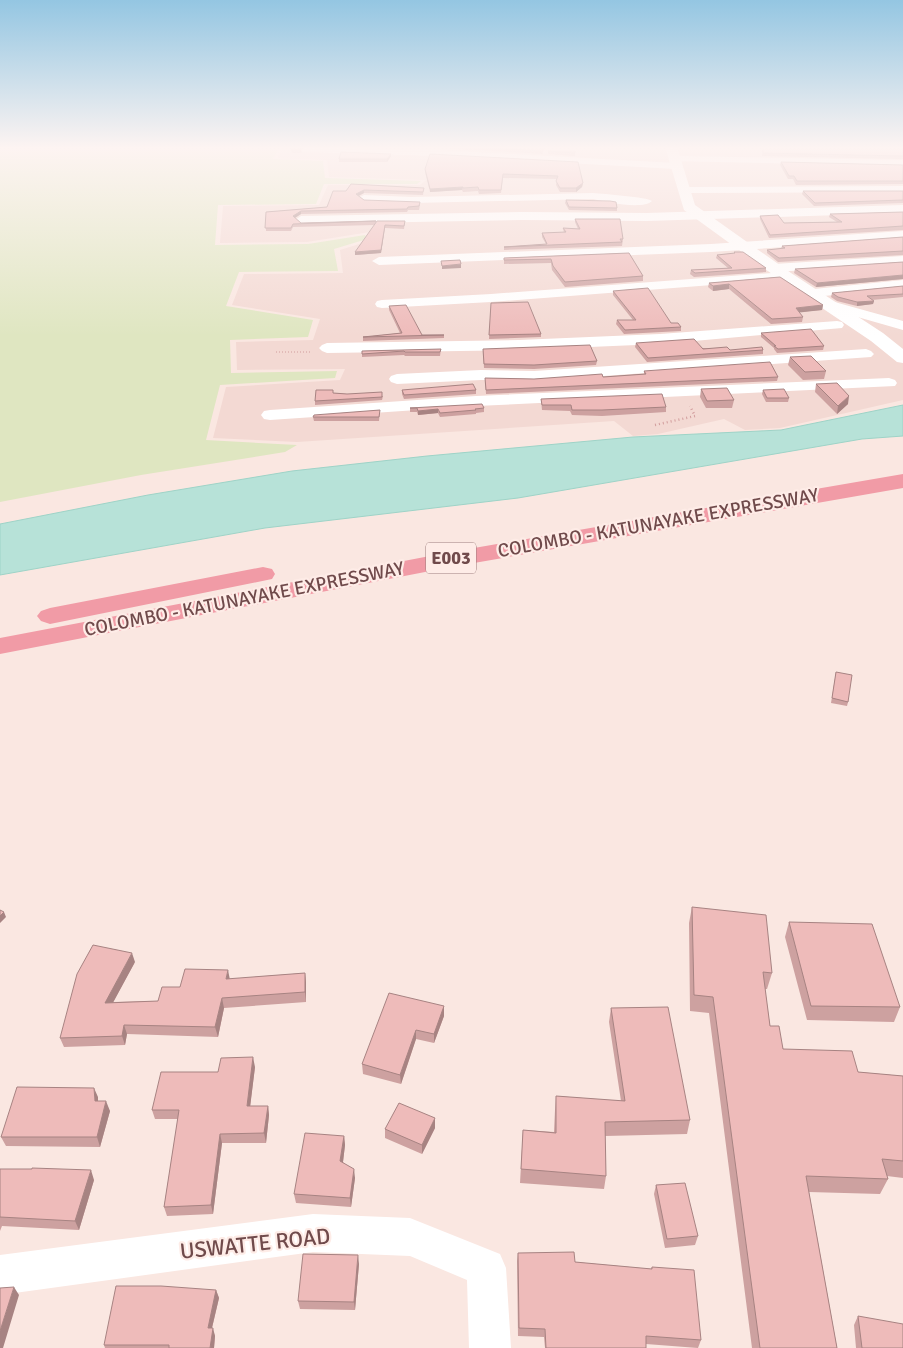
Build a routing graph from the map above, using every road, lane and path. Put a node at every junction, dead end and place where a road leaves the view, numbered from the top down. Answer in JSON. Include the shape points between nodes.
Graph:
{"nodes":[{"id":1,"x":654,"y":210,"type":"edge"},
{"id":2,"x":704,"y":210,"type":"edge"},
{"id":3,"x":301,"y":220,"type":"edge"},
{"id":4,"x":824,"y":224,"type":"edge"},
{"id":5,"x":715,"y":225,"type":"junction"},
{"id":6,"x":903,"y":234,"type":"edge"},
{"id":7,"x":741,"y":245,"type":"junction"},
{"id":8,"x":903,"y":260,"type":"edge"},
{"id":9,"x":380,"y":261,"type":"dead end"},
{"id":10,"x":780,"y":272,"type":"junction"},
{"id":11,"x":903,"y":284,"type":"edge"},
{"id":12,"x":814,"y":293,"type":"junction"},
{"id":13,"x":382,"y":304,"type":"dead end"},
{"id":14,"x":831,"y":305,"type":"junction"},
{"id":15,"x":837,"y":325,"type":"junction"},
{"id":16,"x":903,"y":326,"type":"edge"},
{"id":17,"x":333,"y":348,"type":"joint"},
{"id":18,"x":276,"y":352,"type":"dead end"},
{"id":19,"x":866,"y":354,"type":"junction"},
{"id":20,"x":903,"y":358,"type":"edge"},
{"id":21,"x":397,"y":379,"type":"dead end"},
{"id":22,"x":896,"y":387,"type":"edge"},
{"id":23,"x":683,"y":392,"type":"junction"},
{"id":24,"x":270,"y":415,"type":"dead end"},
{"id":25,"x":655,"y":425,"type":"dead end"},
{"id":26,"x":903,"y":464,"type":"edge"},
{"id":27,"x":903,"y":481,"type":"edge"},
{"id":28,"x":0,"y":626,"type":"edge"},
{"id":29,"x":0,"y":646,"type":"edge"},
{"id":30,"x":0,"y":1276,"type":"edge"},
{"id":31,"x":490,"y":1348,"type":"edge"}],
"edges":[{"from":1,"to":3,"type":"street","via":[[647,217]]},
{"from":2,"to":5,"type":"street"},
{"from":4,"to":5,"type":"street"},
{"from":5,"to":7,"type":"street"},
{"from":6,"to":7,"type":"street"},
{"from":7,"to":9,"type":"street"},
{"from":7,"to":10,"type":"street"},
{"from":8,"to":10,"type":"street"},
{"from":10,"to":12,"type":"street"},
{"from":10,"to":13,"type":"street","via":[[491,298]]},
{"from":11,"to":12,"type":"street"},
{"from":12,"to":14,"type":"street"},
{"from":14,"to":15,"type":"street"},
{"from":14,"to":16,"type":"street"},
{"from":14,"to":20,"type":"street"},
{"from":15,"to":17,"type":"street","via":[[660,339]]},
{"from":15,"to":19,"type":"street"},
{"from":17,"to":18,"type":"path","via":[[334,351]]},
{"from":19,"to":21,"type":"street","via":[[534,376]]},
{"from":19,"to":22,"type":"street"},
{"from":22,"to":23,"type":"street"},
{"from":23,"to":24,"type":"street","via":[[476,401]]},
{"from":23,"to":25,"type":"path","via":[[695,416]]},
{"from":26,"to":28,"type":"highway","name":"COLOMBO - KATUNAYAKE EXPRESSWAY","number":"E003","via":[[575,517]]},
{"from":27,"to":29,"type":"highway","name":"COLOMBO - KATUNAYAKE EXPRESSWAY","number":"E003","via":[[587,533]]},
{"from":30,"to":31,"type":"street","name":"USWATTE ROAD","via":[[313,1233],[410,1237],[486,1268]]}]}
